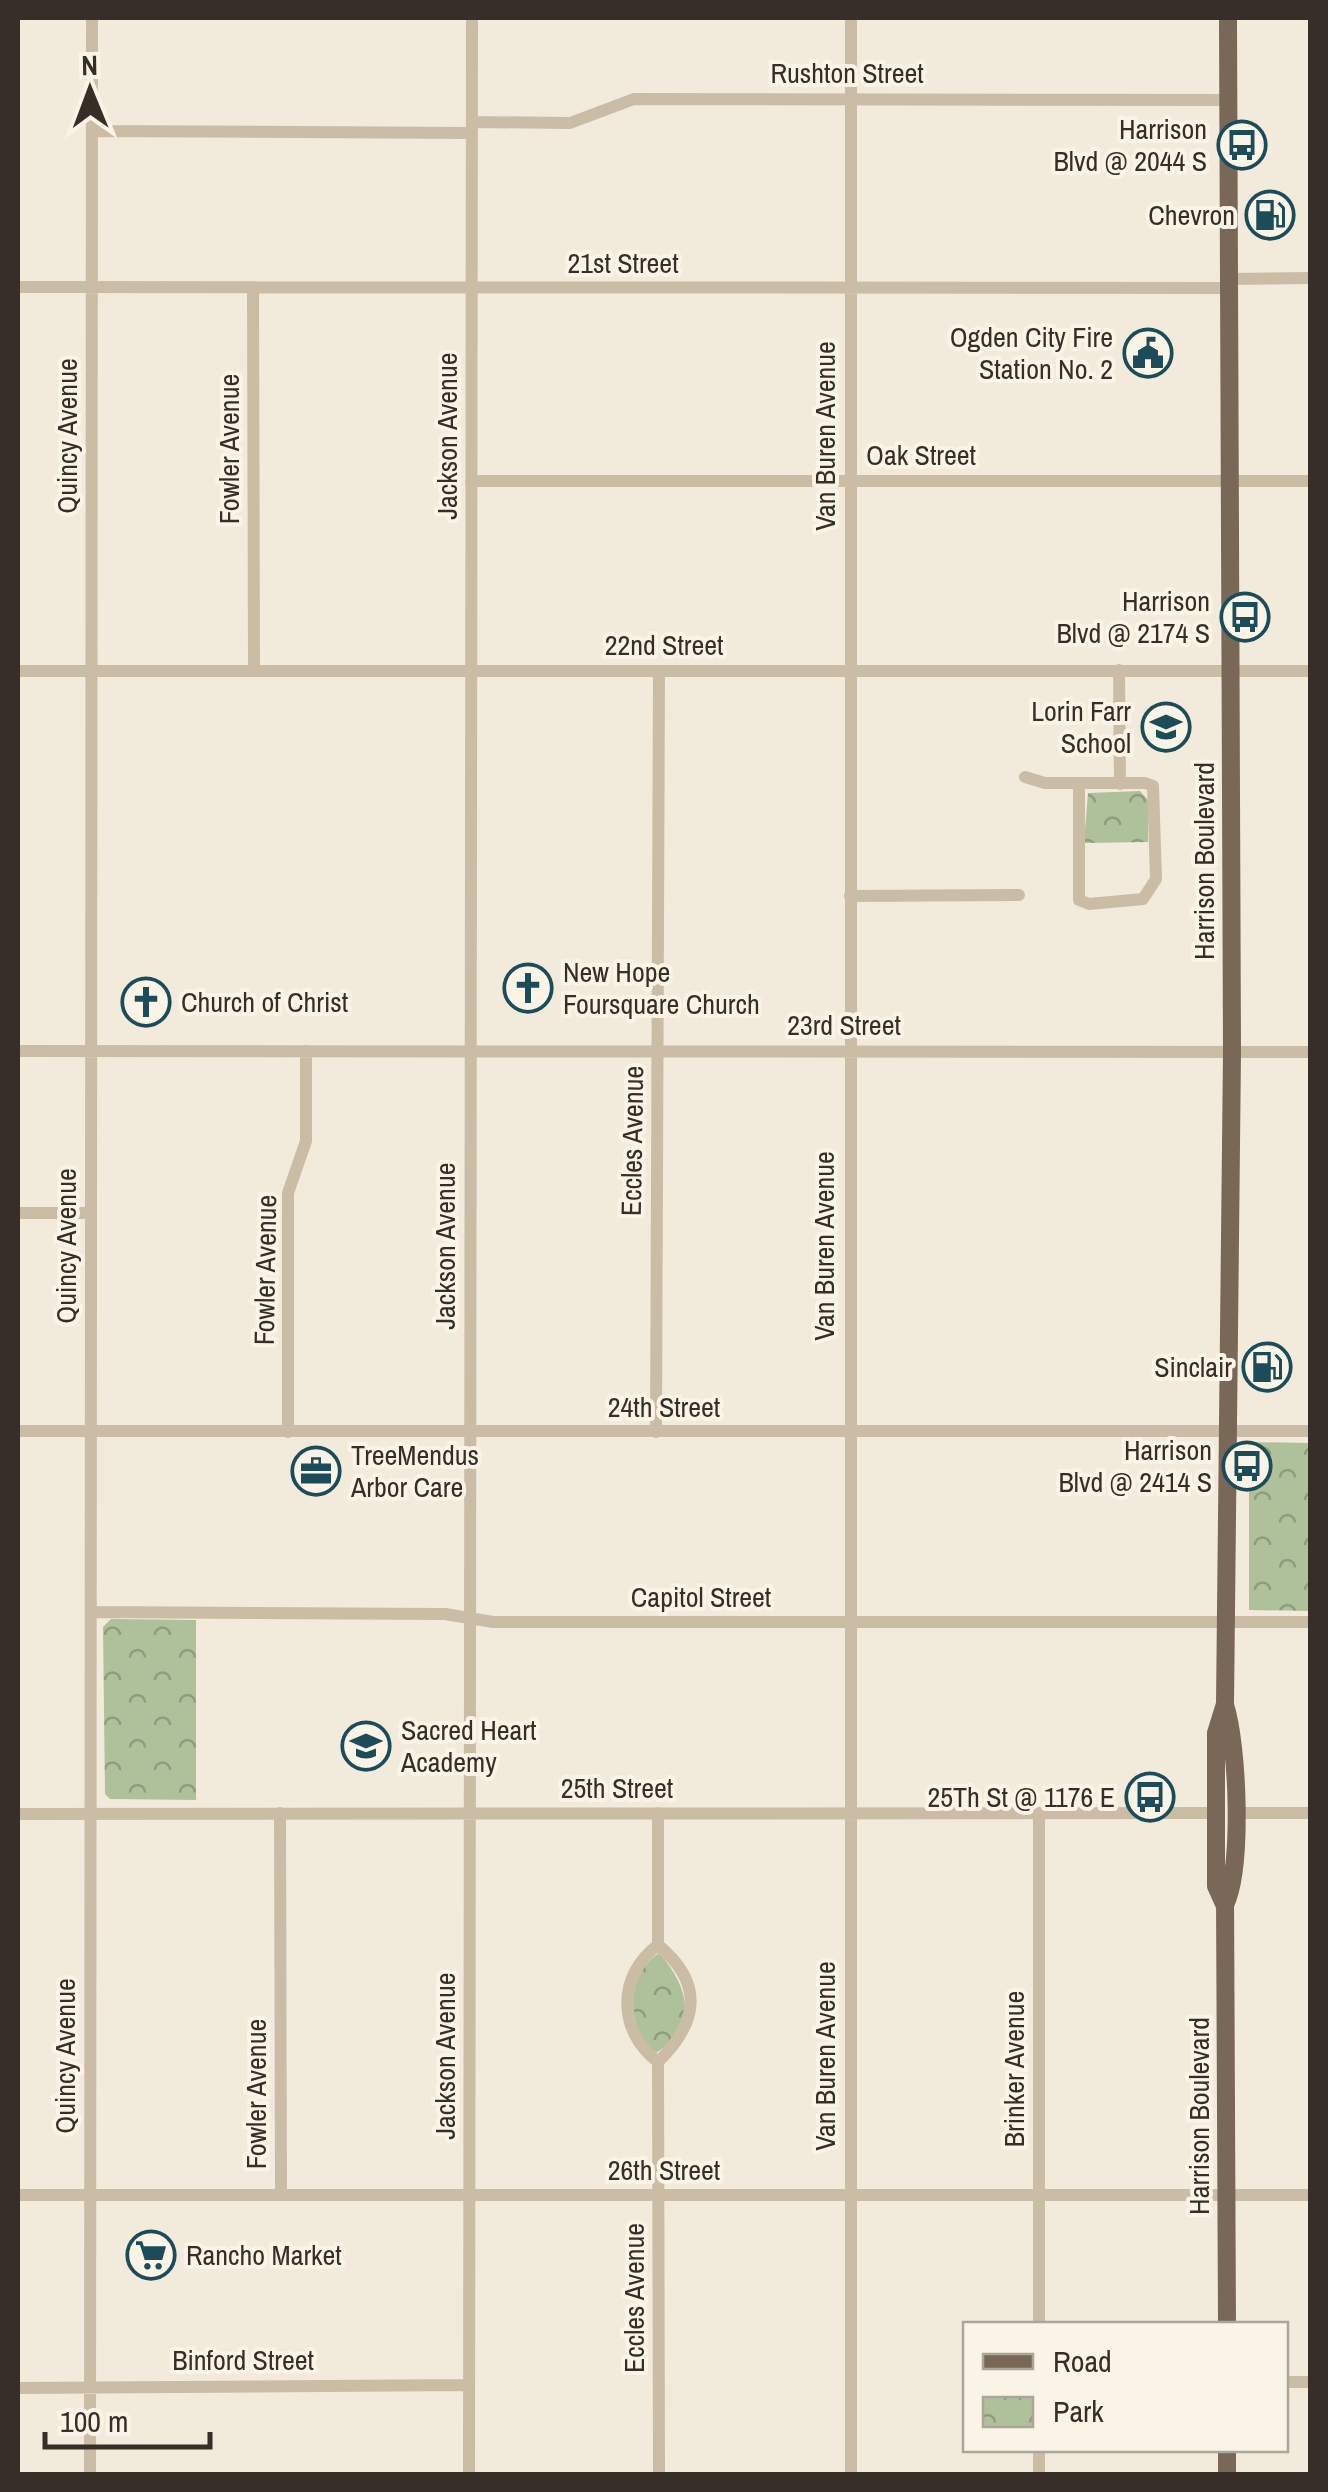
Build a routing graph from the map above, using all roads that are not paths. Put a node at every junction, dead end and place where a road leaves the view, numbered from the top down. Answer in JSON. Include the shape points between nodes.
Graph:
{"nodes":[{"id":1,"x":92,"y":18,"type":"edge"},
{"id":2,"x":472,"y":18,"type":"edge"},
{"id":3,"x":851,"y":18,"type":"edge"},
{"id":4,"x":1228,"y":18,"type":"edge"},
{"id":5,"x":850,"y":98,"type":"junction"},
{"id":6,"x":1226,"y":100,"type":"junction"},
{"id":7,"x":472,"y":128,"type":"junction"},
{"id":8,"x":92,"y":132,"type":"junction"},
{"id":9,"x":1310,"y":278,"type":"edge"},
{"id":10,"x":1228,"y":283,"type":"junction"},
{"id":11,"x":92,"y":287,"type":"junction"},
{"id":12,"x":253,"y":287,"type":"junction"},
{"id":13,"x":18,"y":288,"type":"edge"},
{"id":14,"x":472,"y":288,"type":"junction"},
{"id":15,"x":850,"y":288,"type":"junction"},
{"id":16,"x":850,"y":479,"type":"junction"},
{"id":17,"x":1228,"y":480,"type":"junction"},
{"id":18,"x":1310,"y":480,"type":"edge"},
{"id":19,"x":472,"y":481,"type":"junction"},
{"id":20,"x":470,"y":669,"type":"junction"},
{"id":21,"x":254,"y":670,"type":"junction"},
{"id":22,"x":659,"y":670,"type":"junction"},
{"id":23,"x":850,"y":670,"type":"junction"},
{"id":24,"x":1119,"y":670,"type":"junction"},
{"id":25,"x":1231,"y":670,"type":"junction"},
{"id":26,"x":1310,"y":670,"type":"edge"},
{"id":27,"x":18,"y":671,"type":"edge"},
{"id":28,"x":92,"y":671,"type":"junction"},
{"id":29,"x":1026,"y":777,"type":"dead end"},
{"id":30,"x":1078,"y":784,"type":"junction"},
{"id":31,"x":1120,"y":784,"type":"junction"},
{"id":32,"x":1019,"y":895,"type":"dead end"},
{"id":33,"x":850,"y":896,"type":"junction"},
{"id":34,"x":18,"y":1050,"type":"edge"},
{"id":35,"x":468,"y":1050,"type":"junction"},
{"id":36,"x":848,"y":1050,"type":"junction"},
{"id":37,"x":92,"y":1051,"type":"junction"},
{"id":38,"x":306,"y":1051,"type":"junction"},
{"id":39,"x":658,"y":1051,"type":"junction"},
{"id":40,"x":1232,"y":1052,"type":"junction"},
{"id":41,"x":1310,"y":1052,"type":"edge"},
{"id":42,"x":18,"y":1213,"type":"edge"},
{"id":43,"x":91,"y":1214,"type":"junction"},
{"id":44,"x":18,"y":1431,"type":"edge"},
{"id":45,"x":91,"y":1431,"type":"junction"},
{"id":46,"x":1228,"y":1431,"type":"junction"},
{"id":47,"x":1310,"y":1431,"type":"edge"},
{"id":48,"x":288,"y":1432,"type":"junction"},
{"id":49,"x":656,"y":1432,"type":"junction"},
{"id":50,"x":850,"y":1432,"type":"junction"},
{"id":51,"x":471,"y":1433,"type":"junction"},
{"id":52,"x":91,"y":1612,"type":"junction"},
{"id":53,"x":471,"y":1617,"type":"junction"},
{"id":54,"x":848,"y":1622,"type":"junction"},
{"id":55,"x":1226,"y":1622,"type":"junction"},
{"id":56,"x":1310,"y":1622,"type":"edge"},
{"id":57,"x":91,"y":1813,"type":"junction"},
{"id":58,"x":280,"y":1813,"type":"junction"},
{"id":59,"x":471,"y":1813,"type":"junction"},
{"id":60,"x":658,"y":1813,"type":"junction"},
{"id":61,"x":850,"y":1813,"type":"junction"},
{"id":62,"x":1039,"y":1813,"type":"junction"},
{"id":63,"x":1225,"y":1813,"type":"junction"},
{"id":64,"x":1310,"y":1813,"type":"edge"},
{"id":65,"x":18,"y":1814,"type":"edge"},
{"id":66,"x":658,"y":1945,"type":"junction"},
{"id":67,"x":658,"y":2062,"type":"junction"},
{"id":68,"x":1228,"y":2194,"type":"junction"},
{"id":69,"x":18,"y":2195,"type":"edge"},
{"id":70,"x":90,"y":2195,"type":"junction"},
{"id":71,"x":281,"y":2195,"type":"junction"},
{"id":72,"x":469,"y":2195,"type":"junction"},
{"id":73,"x":658,"y":2195,"type":"junction"},
{"id":74,"x":850,"y":2195,"type":"junction"},
{"id":75,"x":1039,"y":2195,"type":"junction"},
{"id":76,"x":1310,"y":2195,"type":"edge"},
{"id":77,"x":1039,"y":2322,"type":"edge"},
{"id":78,"x":1227,"y":2322,"type":"edge"},
{"id":79,"x":470,"y":2385,"type":"junction"},
{"id":80,"x":90,"y":2387,"type":"junction"},
{"id":81,"x":18,"y":2388,"type":"edge"},
{"id":82,"x":90,"y":2474,"type":"edge"},
{"id":83,"x":469,"y":2474,"type":"edge"},
{"id":84,"x":659,"y":2474,"type":"edge"},
{"id":85,"x":850,"y":2474,"type":"edge"}],
"edges":[{"from":1,"to":8,"type":"street","name":"Quincy Avenue"},
{"from":2,"to":7,"type":"street","name":"Jackson Avenue"},
{"from":3,"to":5,"type":"street","name":"Van Buren Avenue"},
{"from":4,"to":6,"type":"main road","name":"Harrison Boulevard"},
{"from":5,"to":6,"type":"street","name":"Rushton Street"},
{"from":5,"to":7,"type":"street","name":"Rushton Street","via":[[634,98],[570,123]]},
{"from":5,"to":15,"type":"street","name":"Van Buren Avenue"},
{"from":6,"to":10,"type":"main road","name":"Harrison Boulevard"},
{"from":7,"to":8,"type":"street","name":"Rushton Street"},
{"from":7,"to":14,"type":"street","name":"Jackson Avenue"},
{"from":8,"to":11,"type":"street","name":"Quincy Avenue"},
{"from":9,"to":10,"type":"street","name":"21st Street"},
{"from":10,"to":15,"type":"street","name":"21st Street"},
{"from":10,"to":17,"type":"main road","name":"Harrison Boulevard"},
{"from":11,"to":12,"type":"street","name":"21st Street"},
{"from":11,"to":13,"type":"street","name":"21st Street"},
{"from":11,"to":28,"type":"street","name":"Quincy Avenue"},
{"from":12,"to":14,"type":"street","name":"21st Street"},
{"from":12,"to":21,"type":"street","name":"Fowler Avenue"},
{"from":14,"to":15,"type":"street","name":"21st Street"},
{"from":14,"to":19,"type":"street","name":"Jackson Avenue"},
{"from":15,"to":16,"type":"street","name":"Van Buren Avenue"},
{"from":16,"to":17,"type":"street","name":"Oak Street"},
{"from":16,"to":19,"type":"street","name":"Oak Street"},
{"from":16,"to":23,"type":"street","name":"Van Buren Avenue"},
{"from":17,"to":18,"type":"street","name":"Oak Street"},
{"from":17,"to":25,"type":"main road","name":"Harrison Boulevard"},
{"from":19,"to":20,"type":"street","name":"Jackson Avenue"},
{"from":20,"to":21,"type":"street","name":"22nd Street"},
{"from":20,"to":22,"type":"street","name":"22nd Street"},
{"from":20,"to":35,"type":"street","name":"Jackson Avenue"},
{"from":21,"to":28,"type":"street","name":"22nd Street"},
{"from":22,"to":23,"type":"street","name":"22nd Street"},
{"from":22,"to":39,"type":"street","name":"Eccles Avenue"},
{"from":23,"to":24,"type":"street","name":"22nd Street"},
{"from":23,"to":33,"type":"street","name":"Van Buren Avenue"},
{"from":24,"to":25,"type":"street","name":"22nd Street"},
{"from":24,"to":31,"type":"street"},
{"from":25,"to":26,"type":"street","name":"22nd Street"},
{"from":25,"to":40,"type":"main road","name":"Harrison Boulevard"},
{"from":27,"to":28,"type":"street","name":"22nd Street"},
{"from":28,"to":37,"type":"street","name":"Quincy Avenue"},
{"from":29,"to":30,"type":"street"},
{"from":30,"to":31,"type":"street"},
{"from":30,"to":31,"type":"street","via":[[1077,888],[1079,900],[1089,904],[1135,902],[1156,879],[1156,790],[1145,783]]},
{"from":32,"to":33,"type":"street"},
{"from":33,"to":36,"type":"street","name":"Van Buren Avenue"},
{"from":34,"to":37,"type":"street","name":"23rd Street"},
{"from":35,"to":38,"type":"street","name":"23rd Street"},
{"from":35,"to":39,"type":"street","name":"23rd Street"},
{"from":35,"to":51,"type":"street","name":"Jackson Avenue"},
{"from":36,"to":39,"type":"street","name":"23rd Street"},
{"from":36,"to":40,"type":"street","name":"23rd Street"},
{"from":36,"to":50,"type":"street","name":"Van Buren Avenue"},
{"from":37,"to":38,"type":"street","name":"23rd Street"},
{"from":37,"to":43,"type":"street","name":"Quincy Avenue"},
{"from":38,"to":48,"type":"street","name":"Fowler Avenue","via":[[306,1140],[288,1192]]},
{"from":39,"to":49,"type":"street","name":"Eccles Avenue"},
{"from":40,"to":41,"type":"street","name":"23rd Street"},
{"from":40,"to":46,"type":"main road","name":"Harrison Boulevard"},
{"from":42,"to":43,"type":"street"},
{"from":43,"to":45,"type":"street","name":"Quincy Avenue"},
{"from":44,"to":45,"type":"street","name":"24th Street"},
{"from":45,"to":48,"type":"street","name":"24th Street"},
{"from":45,"to":52,"type":"street","name":"Quincy Avenue"},
{"from":46,"to":47,"type":"street","name":"24th Street"},
{"from":46,"to":50,"type":"street","name":"24th Street"},
{"from":46,"to":55,"type":"main road","name":"Harrison Boulevard"},
{"from":48,"to":51,"type":"street","name":"24th Street"},
{"from":49,"to":50,"type":"street","name":"24th Street"},
{"from":49,"to":51,"type":"street","name":"24th Street"},
{"from":50,"to":54,"type":"street","name":"Van Buren Avenue"},
{"from":51,"to":53,"type":"street","name":"Jackson Avenue"},
{"from":52,"to":53,"type":"street","name":"Capitol Street"},
{"from":52,"to":57,"type":"street","name":"Quincy Avenue"},
{"from":53,"to":54,"type":"street","name":"Capitol Street"},
{"from":53,"to":59,"type":"street","name":"Jackson Avenue"},
{"from":54,"to":55,"type":"street","name":"Capitol Street"},
{"from":54,"to":61,"type":"street","name":"Van Buren Avenue"},
{"from":55,"to":56,"type":"street","name":"Capitol Street"},
{"from":55,"to":63,"type":"main road","name":"Harrison Boulevard","via":[[1225,1704],[1216,1733]]},
{"from":57,"to":58,"type":"street","name":"25th Street"},
{"from":57,"to":65,"type":"street","name":"25th Street"},
{"from":57,"to":70,"type":"street","name":"Quincy Avenue"},
{"from":58,"to":59,"type":"street","name":"25th Street"},
{"from":58,"to":71,"type":"street","name":"Fowler Avenue"},
{"from":59,"to":60,"type":"street","name":"25th Street"},
{"from":59,"to":72,"type":"street","name":"Jackson Avenue"},
{"from":60,"to":61,"type":"street","name":"25th Street"},
{"from":60,"to":66,"type":"street"},
{"from":61,"to":62,"type":"street","name":"25th Street"},
{"from":61,"to":74,"type":"street","name":"Van Buren Avenue"},
{"from":62,"to":63,"type":"street","name":"25th Street"},
{"from":62,"to":75,"type":"street","name":"Brinker Avenue"},
{"from":63,"to":64,"type":"street","name":"25th Street"},
{"from":63,"to":68,"type":"main road","name":"Harrison Boulevard","via":[[1234,1886],[1225,1906]]},
{"from":66,"to":67,"type":"street","via":[[634,1972],[626,2009],[636,2038]]},
{"from":66,"to":67,"type":"street","via":[[686,1975],[691,2010]]},
{"from":67,"to":73,"type":"street","name":"Eccles Avenue"},
{"from":68,"to":75,"type":"street","name":"26th Street"},
{"from":68,"to":76,"type":"street","name":"26th Street"},
{"from":68,"to":78,"type":"main road","name":"Harrison Boulevard"},
{"from":69,"to":70,"type":"street","name":"26th Street"},
{"from":70,"to":71,"type":"street","name":"26th Street"},
{"from":70,"to":80,"type":"street","name":"Quincy Avenue"},
{"from":71,"to":72,"type":"street","name":"26th Street"},
{"from":72,"to":73,"type":"street","name":"26th Street"},
{"from":72,"to":79,"type":"street","name":"Jackson Avenue"},
{"from":73,"to":74,"type":"street","name":"26th Street"},
{"from":73,"to":84,"type":"street","name":"Eccles Avenue"},
{"from":74,"to":75,"type":"street","name":"26th Street"},
{"from":74,"to":85,"type":"street","name":"Van Buren Avenue"},
{"from":75,"to":77,"type":"street","name":"Brinker Avenue"},
{"from":79,"to":80,"type":"street","name":"Binford Street"},
{"from":79,"to":83,"type":"street","name":"Jackson Avenue"},
{"from":80,"to":81,"type":"street","name":"Binford Street"},
{"from":80,"to":82,"type":"street","name":"Quincy Avenue"}]}
